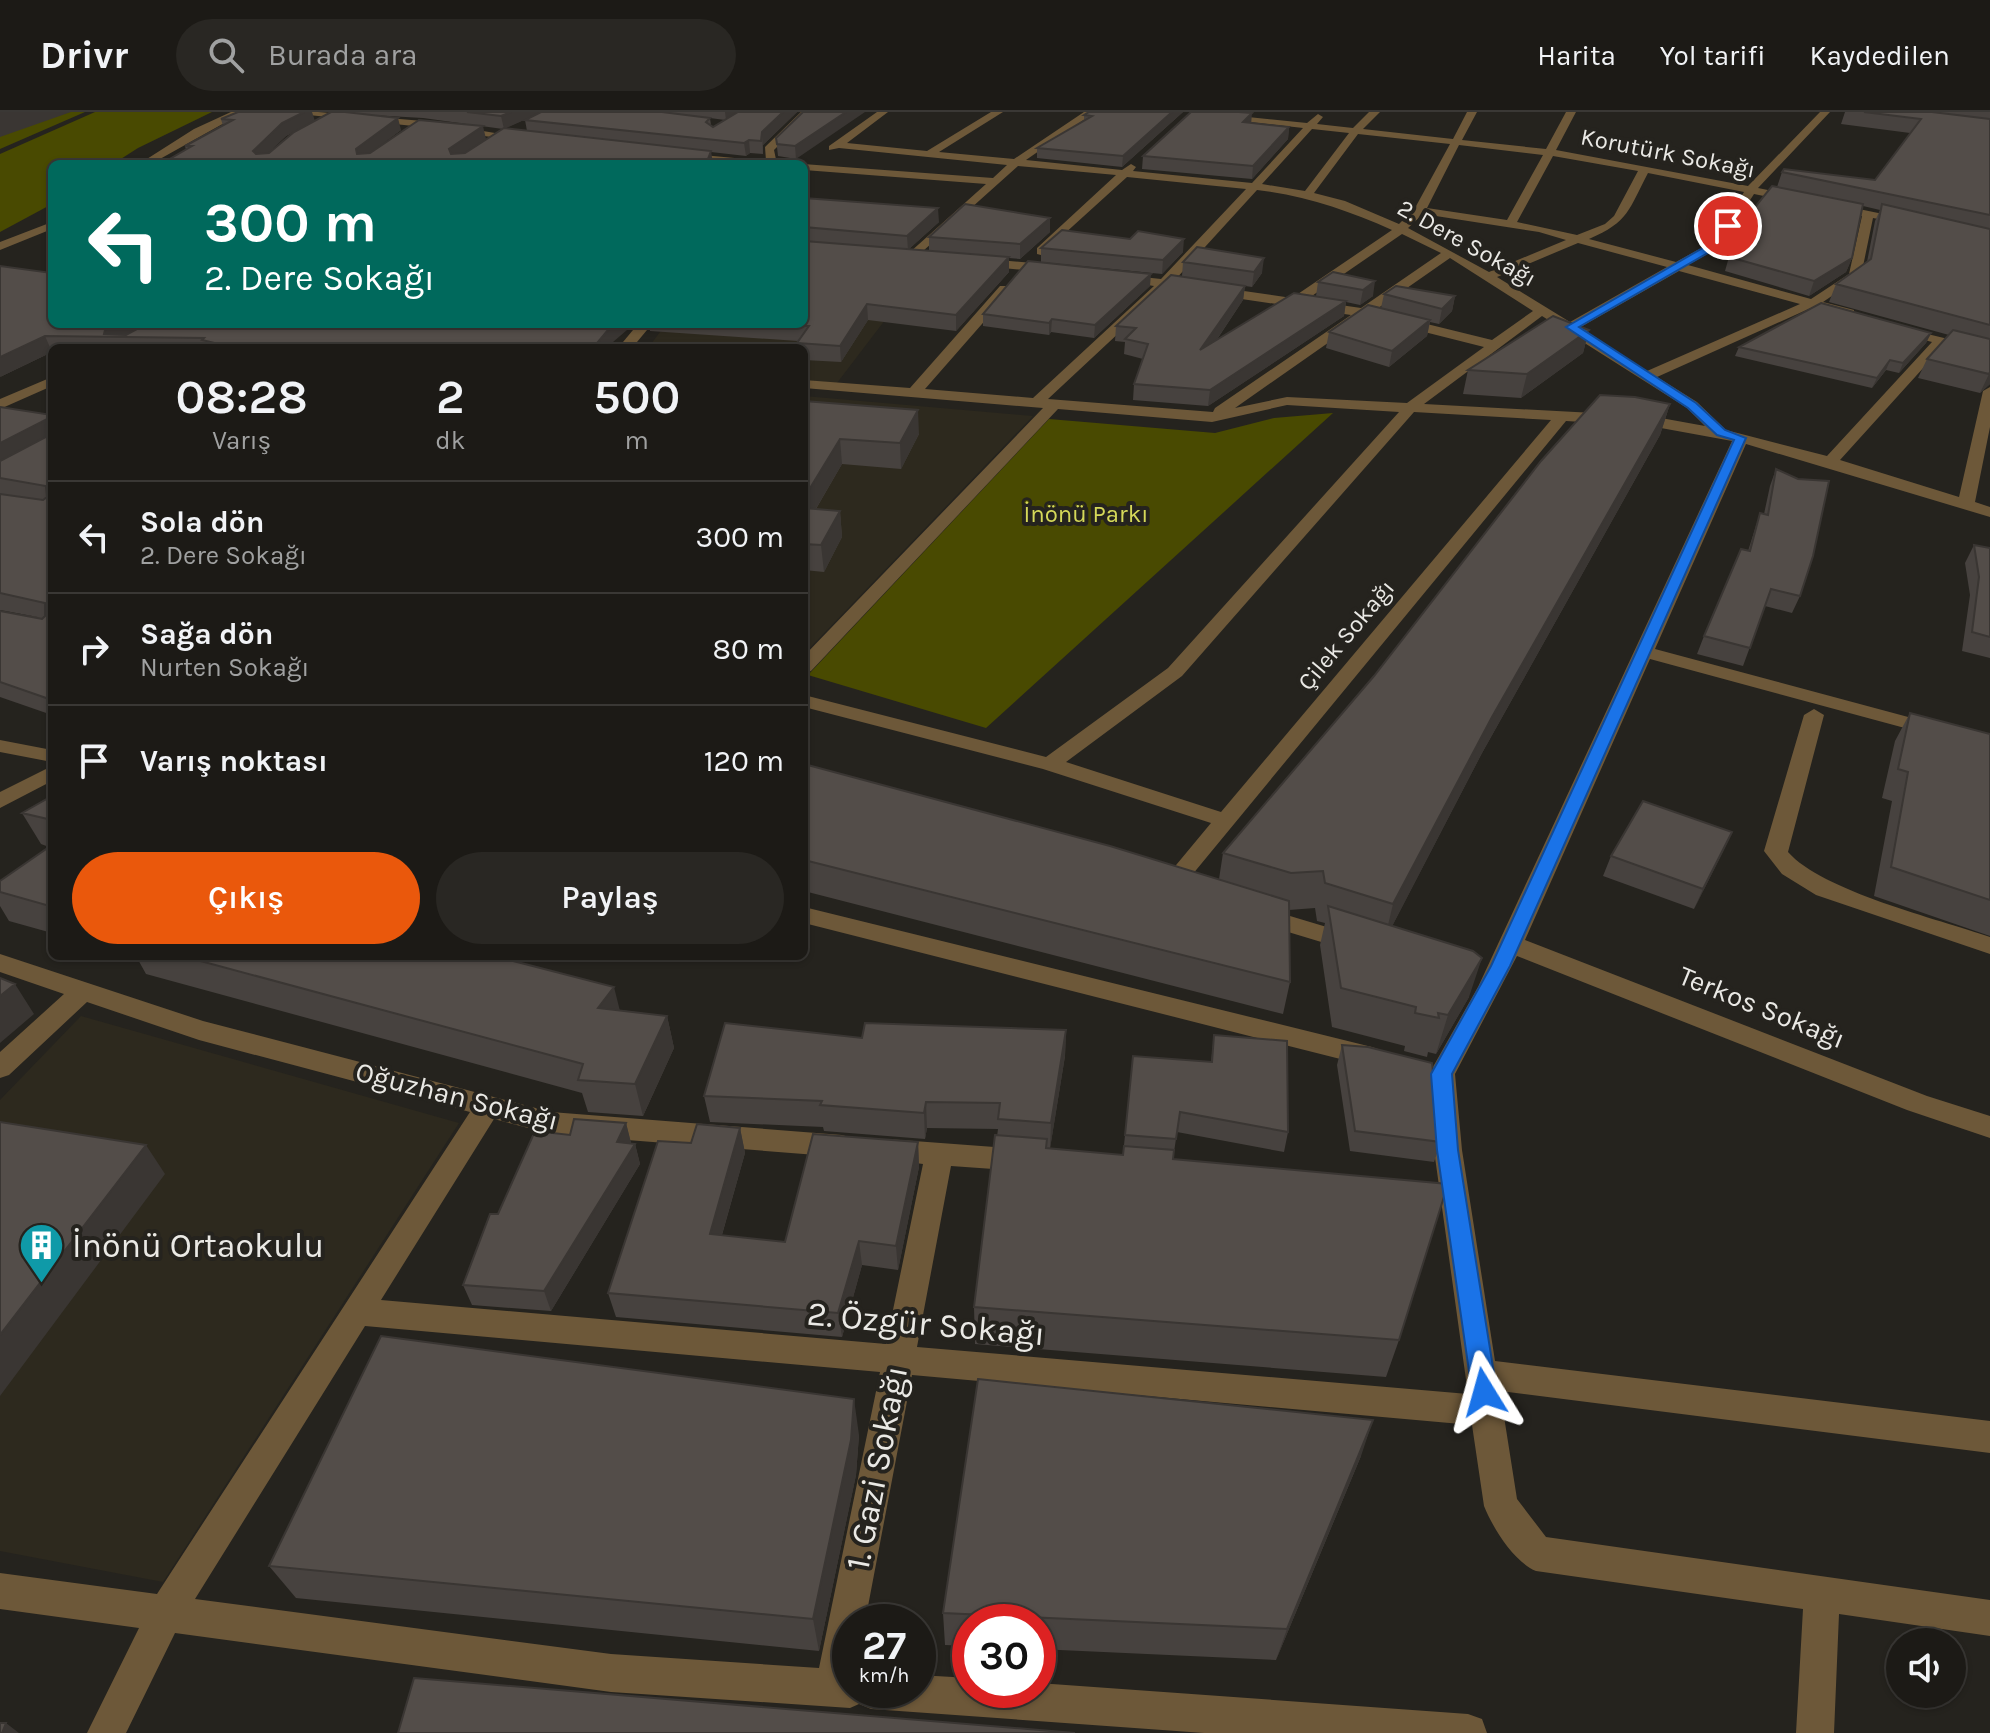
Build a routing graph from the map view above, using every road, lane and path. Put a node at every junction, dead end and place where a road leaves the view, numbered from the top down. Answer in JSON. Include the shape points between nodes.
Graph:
{"nodes":[{"id":1,"x":239,"y":112,"type":"edge"},
{"id":2,"x":285,"y":112,"type":"edge"},
{"id":3,"x":807,"y":112,"type":"edge"},
{"id":4,"x":883,"y":112,"type":"edge"},
{"id":5,"x":998,"y":112,"type":"edge"},
{"id":6,"x":1090,"y":112,"type":"edge"},
{"id":7,"x":1322,"y":112,"type":"edge"},
{"id":8,"x":1375,"y":112,"type":"edge"},
{"id":9,"x":1472,"y":112,"type":"edge"},
{"id":10,"x":1571,"y":112,"type":"edge"},
{"id":11,"x":1825,"y":112,"type":"edge"},
{"id":12,"x":1206,"y":115,"type":"edge"},
{"id":13,"x":334,"y":117,"type":"junction"},
{"id":14,"x":423,"y":124,"type":"junction"},
{"id":15,"x":529,"y":124,"type":"edge"},
{"id":16,"x":1309,"y":125,"type":"junction"},
{"id":17,"x":313,"y":128,"type":"edge"},
{"id":18,"x":1356,"y":130,"type":"junction"},
{"id":19,"x":401,"y":136,"type":"edge"},
{"id":20,"x":501,"y":137,"type":"junction"},
{"id":21,"x":543,"y":141,"type":"edge"},
{"id":22,"x":1455,"y":141,"type":"junction"},
{"id":23,"x":490,"y":143,"type":"edge"},
{"id":24,"x":837,"y":145,"type":"junction"},
{"id":25,"x":691,"y":148,"type":"edge"},
{"id":26,"x":1547,"y":151,"type":"junction"},
{"id":27,"x":930,"y":153,"type":"junction"},
{"id":28,"x":664,"y":154,"type":"edge"},
{"id":29,"x":679,"y":155,"type":"junction"},
{"id":30,"x":151,"y":160,"type":"edge"},
{"id":31,"x":703,"y":160,"type":"edge"},
{"id":32,"x":769,"y":160,"type":"edge"},
{"id":33,"x":1137,"y":162,"type":"edge"},
{"id":34,"x":1014,"y":164,"type":"junction"},
{"id":35,"x":808,"y":166,"type":"edge"},
{"id":36,"x":808,"y":168,"type":"edge"},
{"id":37,"x":1645,"y":168,"type":"junction"},
{"id":38,"x":1126,"y":172,"type":"junction"},
{"id":39,"x":996,"y":181,"type":"junction"},
{"id":40,"x":1256,"y":187,"type":"junction"},
{"id":41,"x":1752,"y":188,"type":"junction"},
{"id":42,"x":1307,"y":195,"type":"junction"},
{"id":43,"x":1420,"y":210,"type":"junction"},
{"id":44,"x":1868,"y":213,"type":"junction"},
{"id":45,"x":940,"y":216,"type":"edge"},
{"id":46,"x":956,"y":217,"type":"junction"},
{"id":47,"x":1511,"y":223,"type":"junction"},
{"id":48,"x":1913,"y":223,"type":"edge"},
{"id":49,"x":48,"y":227,"type":"edge"},
{"id":50,"x":1401,"y":229,"type":"junction"},
{"id":51,"x":1581,"y":240,"type":"junction"},
{"id":52,"x":0,"y":246,"type":"edge"},
{"id":53,"x":1450,"y":253,"type":"junction"},
{"id":54,"x":897,"y":255,"type":"edge"},
{"id":55,"x":913,"y":256,"type":"junction"},
{"id":56,"x":929,"y":258,"type":"edge"},
{"id":57,"x":960,"y":261,"type":"edge"},
{"id":58,"x":1024,"y":266,"type":"junction"},
{"id":59,"x":1679,"y":266,"type":"junction"},
{"id":60,"x":1067,"y":270,"type":"edge"},
{"id":61,"x":1109,"y":276,"type":"edge"},
{"id":62,"x":1487,"y":277,"type":"junction"},
{"id":63,"x":1165,"y":283,"type":"junction"},
{"id":64,"x":1295,"y":302,"type":"junction"},
{"id":65,"x":1814,"y":302,"type":"junction"},
{"id":66,"x":1542,"y":310,"type":"junction"},
{"id":67,"x":1365,"y":313,"type":"junction"},
{"id":68,"x":1856,"y":315,"type":"edge"},
{"id":69,"x":1884,"y":324,"type":"edge"},
{"id":70,"x":1571,"y":327,"type":"junction"},
{"id":71,"x":642,"y":328,"type":"edge"},
{"id":72,"x":1940,"y":341,"type":"junction"},
{"id":73,"x":628,"y":344,"type":"edge"},
{"id":74,"x":1494,"y":345,"type":"junction"},
{"id":75,"x":1990,"y":353,"type":"edge"},
{"id":76,"x":1647,"y":376,"type":"junction"},
{"id":77,"x":48,"y":383,"type":"edge"},
{"id":78,"x":808,"y":384,"type":"edge"},
{"id":79,"x":1990,"y":391,"type":"edge"},
{"id":80,"x":915,"y":392,"type":"junction"},
{"id":81,"x":1045,"y":404,"type":"junction"},
{"id":82,"x":1412,"y":406,"type":"junction"},
{"id":83,"x":4,"y":410,"type":"edge"},
{"id":84,"x":1562,"y":416,"type":"junction"},
{"id":85,"x":1212,"y":417,"type":"junction"},
{"id":86,"x":1731,"y":435,"type":"junction"},
{"id":87,"x":1830,"y":462,"type":"junction"},
{"id":88,"x":1966,"y":505,"type":"junction"},
{"id":89,"x":1990,"y":512,"type":"edge"},
{"id":90,"x":1644,"y":652,"type":"junction"},
{"id":91,"x":808,"y":663,"type":"edge"},
{"id":92,"x":808,"y":702,"type":"edge"},
{"id":93,"x":1814,"y":715,"type":"dead end"},
{"id":94,"x":1990,"y":745,"type":"edge"},
{"id":95,"x":0,"y":746,"type":"edge"},
{"id":96,"x":48,"y":755,"type":"edge"},
{"id":97,"x":1050,"y":764,"type":"junction"},
{"id":98,"x":48,"y":774,"type":"edge"},
{"id":99,"x":0,"y":801,"type":"edge"},
{"id":100,"x":1226,"y":821,"type":"junction"},
{"id":101,"x":1142,"y":878,"type":"edge"},
{"id":102,"x":1170,"y":887,"type":"junction"},
{"id":103,"x":1200,"y":896,"type":"edge"},
{"id":104,"x":1244,"y":910,"type":"edge"},
{"id":105,"x":808,"y":916,"type":"edge"},
{"id":106,"x":1511,"y":944,"type":"junction"},
{"id":107,"x":1990,"y":946,"type":"edge"},
{"id":108,"x":1376,"y":951,"type":"edge"},
{"id":109,"x":0,"y":963,"type":"edge"},
{"id":110,"x":82,"y":992,"type":"junction"},
{"id":111,"x":0,"y":1068,"type":"edge"},
{"id":112,"x":1442,"y":1074,"type":"junction"},
{"id":113,"x":488,"y":1106,"type":"junction"},
{"id":114,"x":1990,"y":1127,"type":"edge"},
{"id":115,"x":939,"y":1154,"type":"junction"},
{"id":116,"x":1049,"y":1163,"type":"edge"},
{"id":117,"x":1423,"y":1193,"type":"edge"},
{"id":118,"x":1455,"y":1196,"type":"junction"},
{"id":119,"x":358,"y":1312,"type":"junction"},
{"id":120,"x":898,"y":1360,"type":"junction"},
{"id":121,"x":1482,"y":1374,"type":"junction"},
{"id":122,"x":1487,"y":1411,"type":"junction"},
{"id":123,"x":1990,"y":1437,"type":"edge"},
{"id":124,"x":0,"y":1591,"type":"edge"},
{"id":125,"x":1822,"y":1594,"type":"junction"},
{"id":126,"x":864,"y":1604,"type":"edge"},
{"id":127,"x":166,"y":1613,"type":"junction"},
{"id":128,"x":1990,"y":1618,"type":"edge"},
{"id":129,"x":832,"y":1688,"type":"edge"},
{"id":130,"x":936,"y":1695,"type":"edge"},
{"id":131,"x":106,"y":1733,"type":"edge"},
{"id":132,"x":1468,"y":1733,"type":"edge"},
{"id":133,"x":1815,"y":1733,"type":"edge"}],
"edges":[{"from":1,"to":30,"type":"street"},
{"from":2,"to":13,"type":"street"},
{"from":3,"to":32,"type":"street","via":[[769,149]]},
{"from":4,"to":24,"type":"street"},
{"from":5,"to":27,"type":"street"},
{"from":6,"to":34,"type":"street"},
{"from":7,"to":16,"type":"street"},
{"from":8,"to":18,"type":"street"},
{"from":9,"to":22,"type":"street"},
{"from":10,"to":26,"type":"street"},
{"from":11,"to":41,"type":"street"},
{"from":12,"to":16,"type":"street","name":"Korutürk Sokağı"},
{"from":13,"to":14,"type":"street"},
{"from":13,"to":17,"type":"street"},
{"from":14,"to":19,"type":"street"},
{"from":14,"to":20,"type":"street"},
{"from":15,"to":20,"type":"street"},
{"from":16,"to":18,"type":"street","name":"Korutürk Sokağı"},
{"from":16,"to":40,"type":"street"},
{"from":18,"to":22,"type":"street","name":"Korutürk Sokağı"},
{"from":18,"to":42,"type":"street"},
{"from":20,"to":21,"type":"street"},
{"from":20,"to":23,"type":"street"},
{"from":22,"to":26,"type":"street","name":"Korutürk Sokağı"},
{"from":22,"to":43,"type":"street"},
{"from":24,"to":27,"type":"street","name":"2. Dere Sokağı"},
{"from":24,"to":35,"type":"street"},
{"from":25,"to":29,"type":"street"},
{"from":26,"to":37,"type":"street","name":"Korutürk Sokağı"},
{"from":26,"to":47,"type":"street"},
{"from":27,"to":34,"type":"street","name":"2. Dere Sokağı"},
{"from":28,"to":29,"type":"street"},
{"from":29,"to":31,"type":"street"},
{"from":33,"to":38,"type":"street"},
{"from":34,"to":38,"type":"street","name":"2. Dere Sokağı"},
{"from":34,"to":39,"type":"street"},
{"from":36,"to":39,"type":"street"},
{"from":37,"to":41,"type":"street","name":"Korutürk Sokağı"},
{"from":37,"to":51,"type":"street","via":[[1619,218]]},
{"from":38,"to":40,"type":"street","name":"2. Dere Sokağı"},
{"from":38,"to":58,"type":"street"},
{"from":39,"to":46,"type":"street"},
{"from":40,"to":42,"type":"street","name":"2. Dere Sokağı"},
{"from":40,"to":63,"type":"street"},
{"from":41,"to":44,"type":"street","name":"Korutürk Sokağı"},
{"from":41,"to":59,"type":"street","via":[[1716,244]]},
{"from":42,"to":50,"type":"street","name":"2. Dere Sokağı","via":[[1341,203]]},
{"from":43,"to":47,"type":"street"},
{"from":43,"to":50,"type":"street"},
{"from":44,"to":48,"type":"street","name":"Korutürk Sokağı"},
{"from":44,"to":65,"type":"street","via":[[1855,276]]},
{"from":45,"to":46,"type":"street"},
{"from":46,"to":55,"type":"street"},
{"from":47,"to":51,"type":"street"},
{"from":49,"to":52,"type":"street"},
{"from":50,"to":53,"type":"street","name":"2. Dere Sokağı"},
{"from":50,"to":64,"type":"street"},
{"from":51,"to":59,"type":"street"},
{"from":51,"to":62,"type":"street"},
{"from":53,"to":62,"type":"street","name":"2. Dere Sokağı"},
{"from":53,"to":67,"type":"street"},
{"from":54,"to":55,"type":"street"},
{"from":55,"to":56,"type":"street"},
{"from":57,"to":58,"type":"street"},
{"from":58,"to":60,"type":"street"},
{"from":58,"to":80,"type":"street"},
{"from":59,"to":65,"type":"street"},
{"from":59,"to":70,"type":"street"},
{"from":61,"to":63,"type":"street"},
{"from":62,"to":66,"type":"street","name":"2. Dere Sokağı"},
{"from":63,"to":64,"type":"street"},
{"from":63,"to":81,"type":"street"},
{"from":64,"to":67,"type":"street"},
{"from":65,"to":68,"type":"street"},
{"from":65,"to":76,"type":"street"},
{"from":66,"to":70,"type":"street","name":"2. Dere Sokağı"},
{"from":66,"to":74,"type":"street"},
{"from":67,"to":74,"type":"street"},
{"from":67,"to":85,"type":"street"},
{"from":69,"to":72,"type":"street"},
{"from":70,"to":76,"type":"street","name":"2. Dere Sokağı"},
{"from":71,"to":73,"type":"street"},
{"from":72,"to":75,"type":"street"},
{"from":72,"to":87,"type":"street"},
{"from":74,"to":82,"type":"street"},
{"from":76,"to":86,"type":"street","name":"2. Dere Sokağı"},
{"from":77,"to":83,"type":"street"},
{"from":78,"to":80,"type":"street"},
{"from":79,"to":88,"type":"street"},
{"from":80,"to":81,"type":"street"},
{"from":81,"to":85,"type":"street"},
{"from":81,"to":91,"type":"street"},
{"from":82,"to":84,"type":"street"},
{"from":82,"to":85,"type":"street","via":[[1287,401]]},
{"from":82,"to":97,"type":"street","via":[[1175,672]]},
{"from":84,"to":86,"type":"street","via":[[1650,421]]},
{"from":84,"to":100,"type":"street","name":"Çilek Sokağı"},
{"from":86,"to":87,"type":"street"},
{"from":86,"to":90,"type":"street"},
{"from":87,"to":88,"type":"street"},
{"from":88,"to":89,"type":"street"},
{"from":90,"to":94,"type":"street"},
{"from":90,"to":106,"type":"street"},
{"from":92,"to":97,"type":"street"},
{"from":93,"to":107,"type":"street","via":[[1775,851],[1781,860],[1824,889]]},
{"from":95,"to":96,"type":"street"},
{"from":97,"to":100,"type":"street"},
{"from":98,"to":99,"type":"street"},
{"from":100,"to":102,"type":"street","name":"Çilek Sokağı"},
{"from":101,"to":102,"type":"street"},
{"from":102,"to":103,"type":"street"},
{"from":104,"to":108,"type":"street"},
{"from":105,"to":112,"type":"street"},
{"from":106,"to":112,"type":"street","via":[[1478,984]]},
{"from":106,"to":114,"type":"street","name":"Terkos Sokağı"},
{"from":109,"to":110,"type":"street","name":"Oğuzhan Sokağı"},
{"from":110,"to":111,"type":"street"},
{"from":110,"to":113,"type":"street","name":"Oğuzhan Sokağı","via":[[199,1030]]},
{"from":112,"to":118,"type":"street"},
{"from":113,"to":115,"type":"street","name":"Oğuzhan Sokağı","via":[[551,1123]]},
{"from":113,"to":119,"type":"street"},
{"from":115,"to":116,"type":"street","name":"Oğuzhan Sokağı"},
{"from":115,"to":120,"type":"street","name":"1. Gazi Sokağı"},
{"from":117,"to":118,"type":"street"},
{"from":118,"to":121,"type":"street"},
{"from":119,"to":120,"type":"street","name":"2. Özgür Sokağı"},
{"from":119,"to":127,"type":"street"},
{"from":120,"to":122,"type":"street","name":"2. Özgür Sokağı"},
{"from":120,"to":126,"type":"street","name":"1. Gazi Sokağı"},
{"from":121,"to":122,"type":"street"},
{"from":121,"to":123,"type":"street"},
{"from":122,"to":125,"type":"street","via":[[1501,1506],[1536,1553]]},
{"from":124,"to":127,"type":"street"},
{"from":125,"to":128,"type":"street"},
{"from":125,"to":133,"type":"street"},
{"from":127,"to":129,"type":"street","via":[[611,1673]]},
{"from":127,"to":131,"type":"street"},
{"from":130,"to":132,"type":"street"}]}
